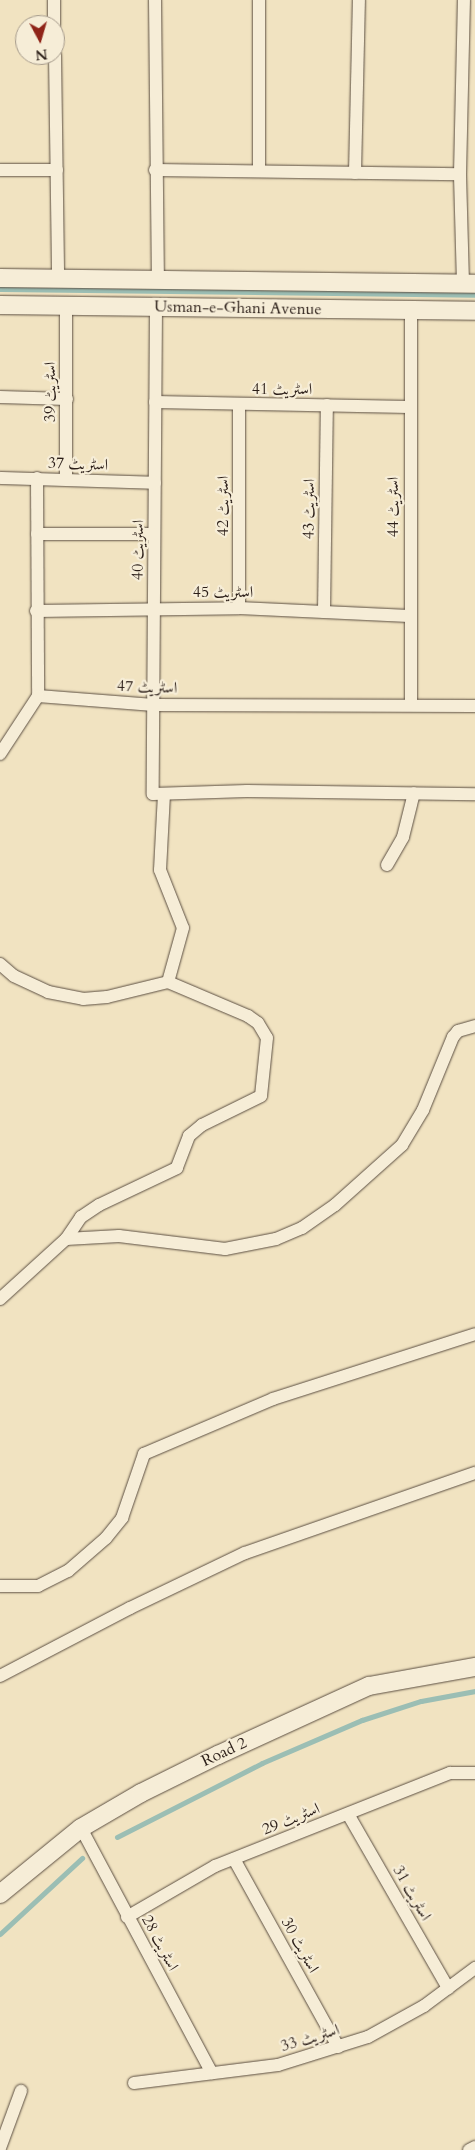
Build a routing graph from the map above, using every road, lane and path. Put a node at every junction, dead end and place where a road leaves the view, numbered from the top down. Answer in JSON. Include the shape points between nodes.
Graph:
{"nodes":[{"id":1,"x":54,"y":0,"type":"edge"},
{"id":2,"x":155,"y":0,"type":"edge"},
{"id":3,"x":259,"y":0,"type":"edge"},
{"id":4,"x":359,"y":0,"type":"edge"},
{"id":5,"x":464,"y":0,"type":"edge"},
{"id":6,"x":54,"y":15,"type":"edge"},
{"id":7,"x":55,"y":65,"type":"edge"},
{"id":8,"x":0,"y":170,"type":"edge"},
{"id":9,"x":57,"y":170,"type":"junction"},
{"id":10,"x":155,"y":170,"type":"junction"},
{"id":11,"x":259,"y":171,"type":"junction"},
{"id":12,"x":355,"y":173,"type":"junction"},
{"id":13,"x":460,"y":174,"type":"junction"},
{"id":14,"x":0,"y":278,"type":"edge"},
{"id":15,"x":58,"y":279,"type":"junction"},
{"id":16,"x":158,"y":280,"type":"junction"},
{"id":17,"x":469,"y":284,"type":"edge"},
{"id":18,"x":0,"y":305,"type":"edge"},
{"id":19,"x":66,"y":305,"type":"junction"},
{"id":20,"x":156,"y":307,"type":"junction"},
{"id":21,"x":411,"y":310,"type":"junction"},
{"id":22,"x":475,"y":311,"type":"edge"},
{"id":23,"x":0,"y":397,"type":"edge"},
{"id":24,"x":67,"y":399,"type":"junction"},
{"id":25,"x":155,"y":402,"type":"junction"},
{"id":26,"x":239,"y":404,"type":"junction"},
{"id":27,"x":327,"y":405,"type":"junction"},
{"id":28,"x":409,"y":407,"type":"junction"},
{"id":29,"x":0,"y":478,"type":"edge"},
{"id":30,"x":37,"y":478,"type":"junction"},
{"id":31,"x":66,"y":478,"type":"junction"},
{"id":32,"x":155,"y":484,"type":"junction"},
{"id":33,"x":37,"y":534,"type":"junction"},
{"id":34,"x":154,"y":534,"type":"junction"},
{"id":35,"x":239,"y":608,"type":"junction"},
{"id":36,"x":153,"y":609,"type":"junction"},
{"id":37,"x":36,"y":611,"type":"junction"},
{"id":38,"x":324,"y":612,"type":"junction"},
{"id":39,"x":410,"y":616,"type":"junction"},
{"id":40,"x":38,"y":696,"type":"junction"},
{"id":41,"x":154,"y":704,"type":"junction"},
{"id":42,"x":411,"y":705,"type":"junction"},
{"id":43,"x":475,"y":706,"type":"edge"},
{"id":44,"x":0,"y":754,"type":"edge"},
{"id":45,"x":414,"y":793,"type":"junction"},
{"id":46,"x":159,"y":794,"type":"junction"},
{"id":47,"x":475,"y":794,"type":"edge"},
{"id":48,"x":387,"y":865,"type":"dead end"},
{"id":49,"x":0,"y":964,"type":"edge"},
{"id":50,"x":168,"y":982,"type":"junction"},
{"id":51,"x":475,"y":1026,"type":"edge"},
{"id":52,"x":66,"y":1239,"type":"junction"},
{"id":53,"x":0,"y":1299,"type":"edge"},
{"id":54,"x":475,"y":1334,"type":"edge"},
{"id":55,"x":475,"y":1473,"type":"edge"},
{"id":56,"x":0,"y":1586,"type":"edge"},
{"id":57,"x":475,"y":1666,"type":"edge"},
{"id":58,"x":0,"y":1676,"type":"edge"},
{"id":59,"x":474,"y":1774,"type":"edge"},
{"id":60,"x":348,"y":1814,"type":"junction"},
{"id":61,"x":81,"y":1828,"type":"junction"},
{"id":62,"x":234,"y":1859,"type":"junction"},
{"id":63,"x":0,"y":1894,"type":"edge"},
{"id":64,"x":127,"y":1917,"type":"junction"},
{"id":65,"x":475,"y":1968,"type":"edge"},
{"id":66,"x":448,"y":1988,"type":"junction"},
{"id":67,"x":338,"y":2047,"type":"junction"},
{"id":68,"x":212,"y":2073,"type":"junction"},
{"id":69,"x":134,"y":2083,"type":"dead end"},
{"id":70,"x":21,"y":2091,"type":"dead end"},
{"id":71,"x":475,"y":2147,"type":"edge"},
{"id":72,"x":0,"y":2148,"type":"edge"},
{"id":73,"x":469,"y":2150,"type":"edge"}],
"edges":[{"from":1,"to":6,"type":"street"},
{"from":2,"to":10,"type":"street"},
{"from":3,"to":11,"type":"street"},
{"from":4,"to":12,"type":"street"},
{"from":5,"to":13,"type":"street"},
{"from":7,"to":9,"type":"street"},
{"from":8,"to":9,"type":"street"},
{"from":9,"to":15,"type":"street"},
{"from":10,"to":11,"type":"street"},
{"from":10,"to":16,"type":"street"},
{"from":11,"to":12,"type":"street"},
{"from":12,"to":13,"type":"street"},
{"from":13,"to":17,"type":"street"},
{"from":14,"to":15,"type":"main road","name":"Usman-e-Ghani Avenue"},
{"from":15,"to":16,"type":"main road","name":"Usman-e-Ghani Avenue"},
{"from":16,"to":17,"type":"main road","name":"Usman-e-Ghani Avenue"},
{"from":18,"to":19,"type":"main road","name":"Usman-e-Ghani Avenue"},
{"from":19,"to":20,"type":"main road","name":"Usman-e-Ghani Avenue"},
{"from":19,"to":24,"type":"street","name":"اسٹریٹ 39"},
{"from":20,"to":21,"type":"main road","name":"Usman-e-Ghani Avenue"},
{"from":20,"to":25,"type":"street","name":"اسٹریٹ 40"},
{"from":21,"to":22,"type":"main road","name":"Usman-e-Ghani Avenue"},
{"from":21,"to":28,"type":"street","name":"اسٹریٹ 44"},
{"from":23,"to":24,"type":"street"},
{"from":24,"to":31,"type":"street","name":"اسٹریٹ 39"},
{"from":25,"to":26,"type":"street","name":"اسٹریٹ 41"},
{"from":25,"to":32,"type":"street","name":"اسٹریٹ 40"},
{"from":26,"to":27,"type":"street","name":"اسٹریٹ 41"},
{"from":26,"to":35,"type":"street","name":"اسٹریٹ 42"},
{"from":27,"to":28,"type":"street","name":"اسٹریٹ 41"},
{"from":27,"to":38,"type":"street","name":"اسٹریٹ 43"},
{"from":28,"to":39,"type":"street","name":"اسٹریٹ 44"},
{"from":29,"to":30,"type":"street","name":"اسٹریٹ 37"},
{"from":30,"to":31,"type":"street","name":"اسٹریٹ 37"},
{"from":30,"to":33,"type":"street"},
{"from":31,"to":32,"type":"street","name":"اسٹریٹ 37"},
{"from":32,"to":34,"type":"street","name":"اسٹریٹ 40"},
{"from":33,"to":34,"type":"street"},
{"from":33,"to":37,"type":"street"},
{"from":34,"to":36,"type":"street","name":"اسٹریٹ 40"},
{"from":35,"to":36,"type":"street","name":"اسٹریٹ 45"},
{"from":35,"to":38,"type":"street","name":"اسٹریٹ 45"},
{"from":36,"to":37,"type":"street","name":"اسٹریٹ 45"},
{"from":36,"to":41,"type":"street","name":"اسٹریٹ 40"},
{"from":37,"to":40,"type":"street"},
{"from":38,"to":39,"type":"street","name":"اسٹریٹ 45"},
{"from":39,"to":42,"type":"street","name":"اسٹریٹ 44"},
{"from":40,"to":41,"type":"street","name":"اسٹریٹ 47"},
{"from":40,"to":44,"type":"street"},
{"from":41,"to":42,"type":"street","name":"اسٹریٹ 47"},
{"from":41,"to":46,"type":"street","name":"اسٹریٹ 40"},
{"from":42,"to":43,"type":"street","name":"اسٹریٹ 47"},
{"from":45,"to":46,"type":"street","via":[[247,791]]},
{"from":45,"to":47,"type":"street"},
{"from":45,"to":48,"type":"street","via":[[404,837]]},
{"from":46,"to":50,"type":"street","name":"اسٹریٹ 40","via":[[160,870],[183,928]]},
{"from":49,"to":50,"type":"street","via":[[14,976],[48,992],[83,999],[107,997]]},
{"from":50,"to":52,"type":"street","via":[[192,990],[258,1023],[267,1038],[261,1096],[202,1125],[189,1136],[178,1168],[98,1205],[81,1217]]},
{"from":51,"to":52,"type":"street","via":[[458,1031],[453,1037],[422,1110],[402,1146],[335,1205],[302,1228],[276,1239],[225,1249],[119,1236]]},
{"from":52,"to":53,"type":"street"},
{"from":54,"to":56,"type":"street","via":[[273,1399],[144,1454],[122,1518],[106,1538],[68,1571],[38,1586]]},
{"from":55,"to":58,"type":"street","via":[[245,1553]]},
{"from":57,"to":61,"type":"main road","name":"Road 2","via":[[369,1686],[149,1788]]},
{"from":59,"to":60,"type":"street","name":"اسٹریٹ 29","via":[[450,1774]]},
{"from":60,"to":62,"type":"street","name":"اسٹریٹ 29"},
{"from":60,"to":66,"type":"street","name":"اسٹریٹ 31"},
{"from":61,"to":63,"type":"main road","name":"Road 2"},
{"from":61,"to":64,"type":"street","name":"اسٹریٹ 28"},
{"from":62,"to":64,"type":"street","name":"اسٹریٹ 29","via":[[215,1866]]},
{"from":62,"to":67,"type":"street","name":"اسٹریٹ 30"},
{"from":64,"to":68,"type":"street","name":"اسٹریٹ 28"},
{"from":65,"to":66,"type":"street","name":"اسٹریٹ 33"},
{"from":66,"to":67,"type":"street","name":"اسٹریٹ 33","via":[[424,2006],[368,2037]]},
{"from":67,"to":68,"type":"street","name":"اسٹریٹ 33","via":[[278,2065]]},
{"from":68,"to":69,"type":"street","name":"اسٹریٹ 33"},
{"from":70,"to":72,"type":"street"},
{"from":71,"to":73,"type":"street"}]}
